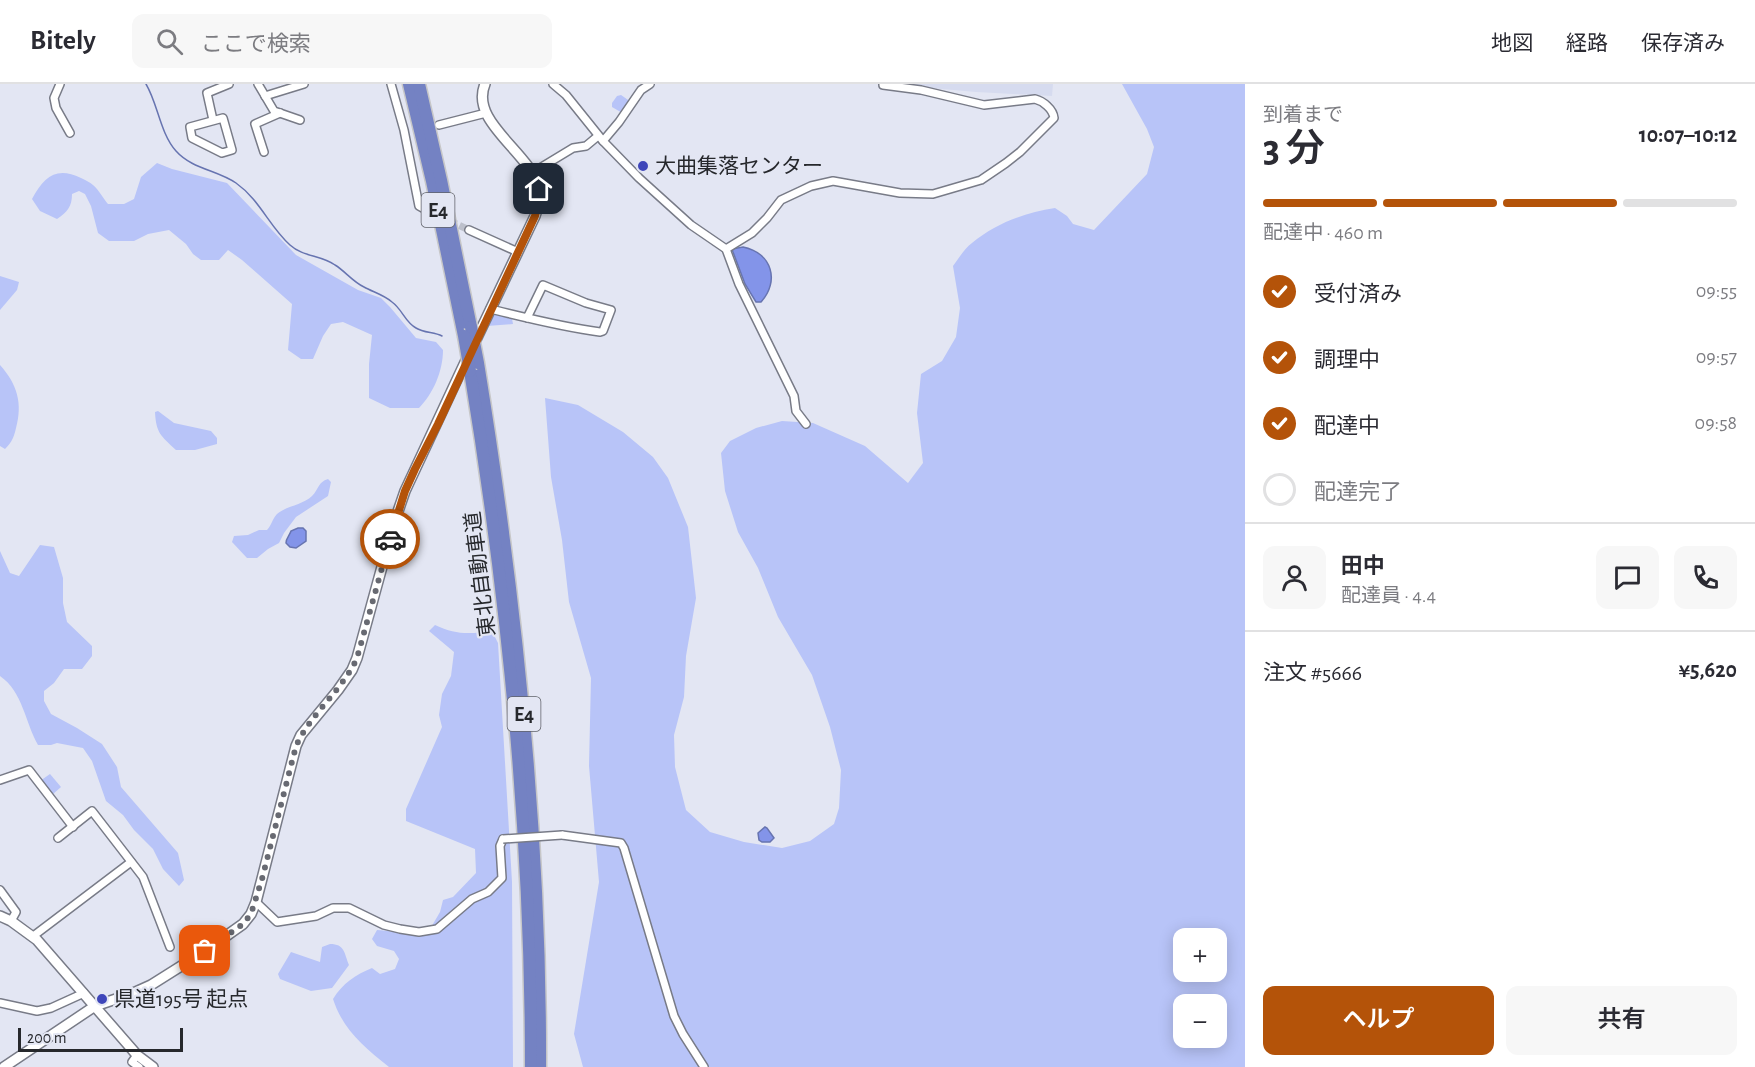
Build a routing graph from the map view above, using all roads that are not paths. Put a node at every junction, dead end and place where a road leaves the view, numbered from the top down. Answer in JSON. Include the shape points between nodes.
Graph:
{"nodes":[{"id":1,"x":60,"y":84,"type":"edge"},
{"id":2,"x":229,"y":84,"type":"edge"},
{"id":3,"x":258,"y":84,"type":"edge"},
{"id":4,"x":304,"y":84,"type":"edge"},
{"id":5,"x":391,"y":84,"type":"edge"},
{"id":6,"x":409,"y":84,"type":"edge"},
{"id":7,"x":419,"y":84,"type":"edge"},
{"id":8,"x":484,"y":84,"type":"edge"},
{"id":9,"x":553,"y":84,"type":"edge"},
{"id":10,"x":650,"y":84,"type":"edge"},
{"id":11,"x":883,"y":84,"type":"edge"},
{"id":12,"x":265,"y":96,"type":"junction"},
{"id":13,"x":280,"y":113,"type":"junction"},
{"id":14,"x":486,"y":113,"type":"junction"},
{"id":15,"x":213,"y":120,"type":"junction"},
{"id":16,"x":300,"y":120,"type":"dead end"},
{"id":17,"x":439,"y":125,"type":"dead end"},
{"id":18,"x":70,"y":133,"type":"dead end"},
{"id":19,"x":601,"y":138,"type":"junction"},
{"id":20,"x":264,"y":152,"type":"dead end"},
{"id":21,"x":531,"y":171,"type":"junction"},
{"id":22,"x":426,"y":210,"type":"dead end"},
{"id":23,"x":469,"y":230,"type":"tunnel mouth"},
{"id":24,"x":726,"y":249,"type":"junction"},
{"id":25,"x":518,"y":252,"type":"junction"},
{"id":26,"x":490,"y":309,"type":"junction"},
{"id":27,"x":527,"y":318,"type":"junction"},
{"id":28,"x":467,"y":331,"type":"junction"},
{"id":29,"x":474,"y":367,"type":"junction"},
{"id":30,"x":806,"y":424,"type":"dead end"},
{"id":31,"x":0,"y":780,"type":"edge"},
{"id":32,"x":73,"y":827,"type":"junction"},
{"id":33,"x":58,"y":838,"type":"dead end"},
{"id":34,"x":132,"y":862,"type":"junction"},
{"id":35,"x":0,"y":890,"type":"edge"},
{"id":36,"x":256,"y":902,"type":"junction"},
{"id":37,"x":0,"y":916,"type":"edge"},
{"id":38,"x":12,"y":921,"type":"junction"},
{"id":39,"x":32,"y":937,"type":"junction"},
{"id":40,"x":170,"y":947,"type":"dead end"},
{"id":41,"x":84,"y":993,"type":"junction"},
{"id":42,"x":0,"y":1003,"type":"edge"},
{"id":43,"x":95,"y":1006,"type":"junction"},
{"id":44,"x":137,"y":1055,"type":"junction"},
{"id":45,"x":4,"y":1067,"type":"edge"},
{"id":46,"x":139,"y":1067,"type":"edge"},
{"id":47,"x":153,"y":1067,"type":"edge"},
{"id":48,"x":531,"y":1067,"type":"edge"},
{"id":49,"x":540,"y":1067,"type":"edge"},
{"id":50,"x":704,"y":1067,"type":"edge"}],
"edges":[{"from":1,"to":18,"type":"street","via":[[54,98],[56,108]]},
{"from":2,"to":15,"type":"street","via":[[207,93]]},
{"from":3,"to":12,"type":"street"},
{"from":4,"to":12,"type":"street"},
{"from":5,"to":22,"type":"street","via":[[406,131],[419,206]]},
{"from":6,"to":28,"type":"highway","name":"東北自動車道","number":"E4"},
{"from":7,"to":28,"type":"highway","name":"東北自動車道","number":"E4","via":[[441,180]]},
{"from":8,"to":14,"type":"street","via":[[482,105]]},
{"from":9,"to":19,"type":"street","via":[[566,94]]},
{"from":10,"to":19,"type":"street"},
{"from":11,"to":24,"type":"street","via":[[984,105],[1041,100],[1054,118],[1006,164],[981,180],[933,194],[833,182],[811,186],[781,200],[752,232]]},
{"from":12,"to":13,"type":"street","via":[[274,111]]},
{"from":13,"to":16,"type":"street"},
{"from":13,"to":20,"type":"street","via":[[255,124]]},
{"from":14,"to":17,"type":"street"},
{"from":14,"to":21,"type":"street"},
{"from":15,"to":15,"type":"street","via":[[223,118],[232,150],[222,153],[192,138],[190,127]]},
{"from":19,"to":21,"type":"street"},
{"from":19,"to":24,"type":"street","via":[[691,225]]},
{"from":21,"to":25,"type":"street","via":[[539,189],[539,201]]},
{"from":23,"to":25,"type":"street"},
{"from":24,"to":30,"type":"street","via":[[739,285],[794,396],[796,411]]},
{"from":25,"to":26,"type":"street"},
{"from":26,"to":27,"type":"street"},
{"from":26,"to":36,"type":"street","via":[[405,491],[352,670],[296,746]]},
{"from":27,"to":27,"type":"street","via":[[600,332],[611,310],[543,285]]},
{"from":28,"to":29,"type":"highway","name":"東北自動車道","number":"E4","bridge":true},
{"from":29,"to":48,"type":"highway","name":"東北自動車道","number":"E4","via":[[517,742]]},
{"from":29,"to":49,"type":"highway","name":"東北自動車道","number":"E4","via":[[502,517],[514,614],[534,859]]},
{"from":31,"to":32,"type":"street","via":[[29,770]]},
{"from":32,"to":33,"type":"street"},
{"from":32,"to":34,"type":"street","via":[[92,811]]},
{"from":34,"to":39,"type":"street"},
{"from":34,"to":40,"type":"street","via":[[143,877]]},
{"from":35,"to":38,"type":"street","via":[[16,912]]},
{"from":36,"to":43,"type":"street","via":[[243,924],[205,951],[151,985]]},
{"from":36,"to":50,"type":"street","bridge":true,"via":[[278,922],[316,916],[333,908],[350,908],[384,925],[419,932],[437,929],[502,878],[503,839],[562,835],[621,843],[674,1016]]},
{"from":37,"to":38,"type":"street"},
{"from":38,"to":39,"type":"street"},
{"from":39,"to":41,"type":"street"},
{"from":41,"to":42,"type":"street","via":[[37,1011]]},
{"from":41,"to":43,"type":"street"},
{"from":43,"to":44,"type":"street"},
{"from":43,"to":45,"type":"street"},
{"from":44,"to":46,"type":"street","via":[[132,1062]]},
{"from":44,"to":47,"type":"street"}]}
